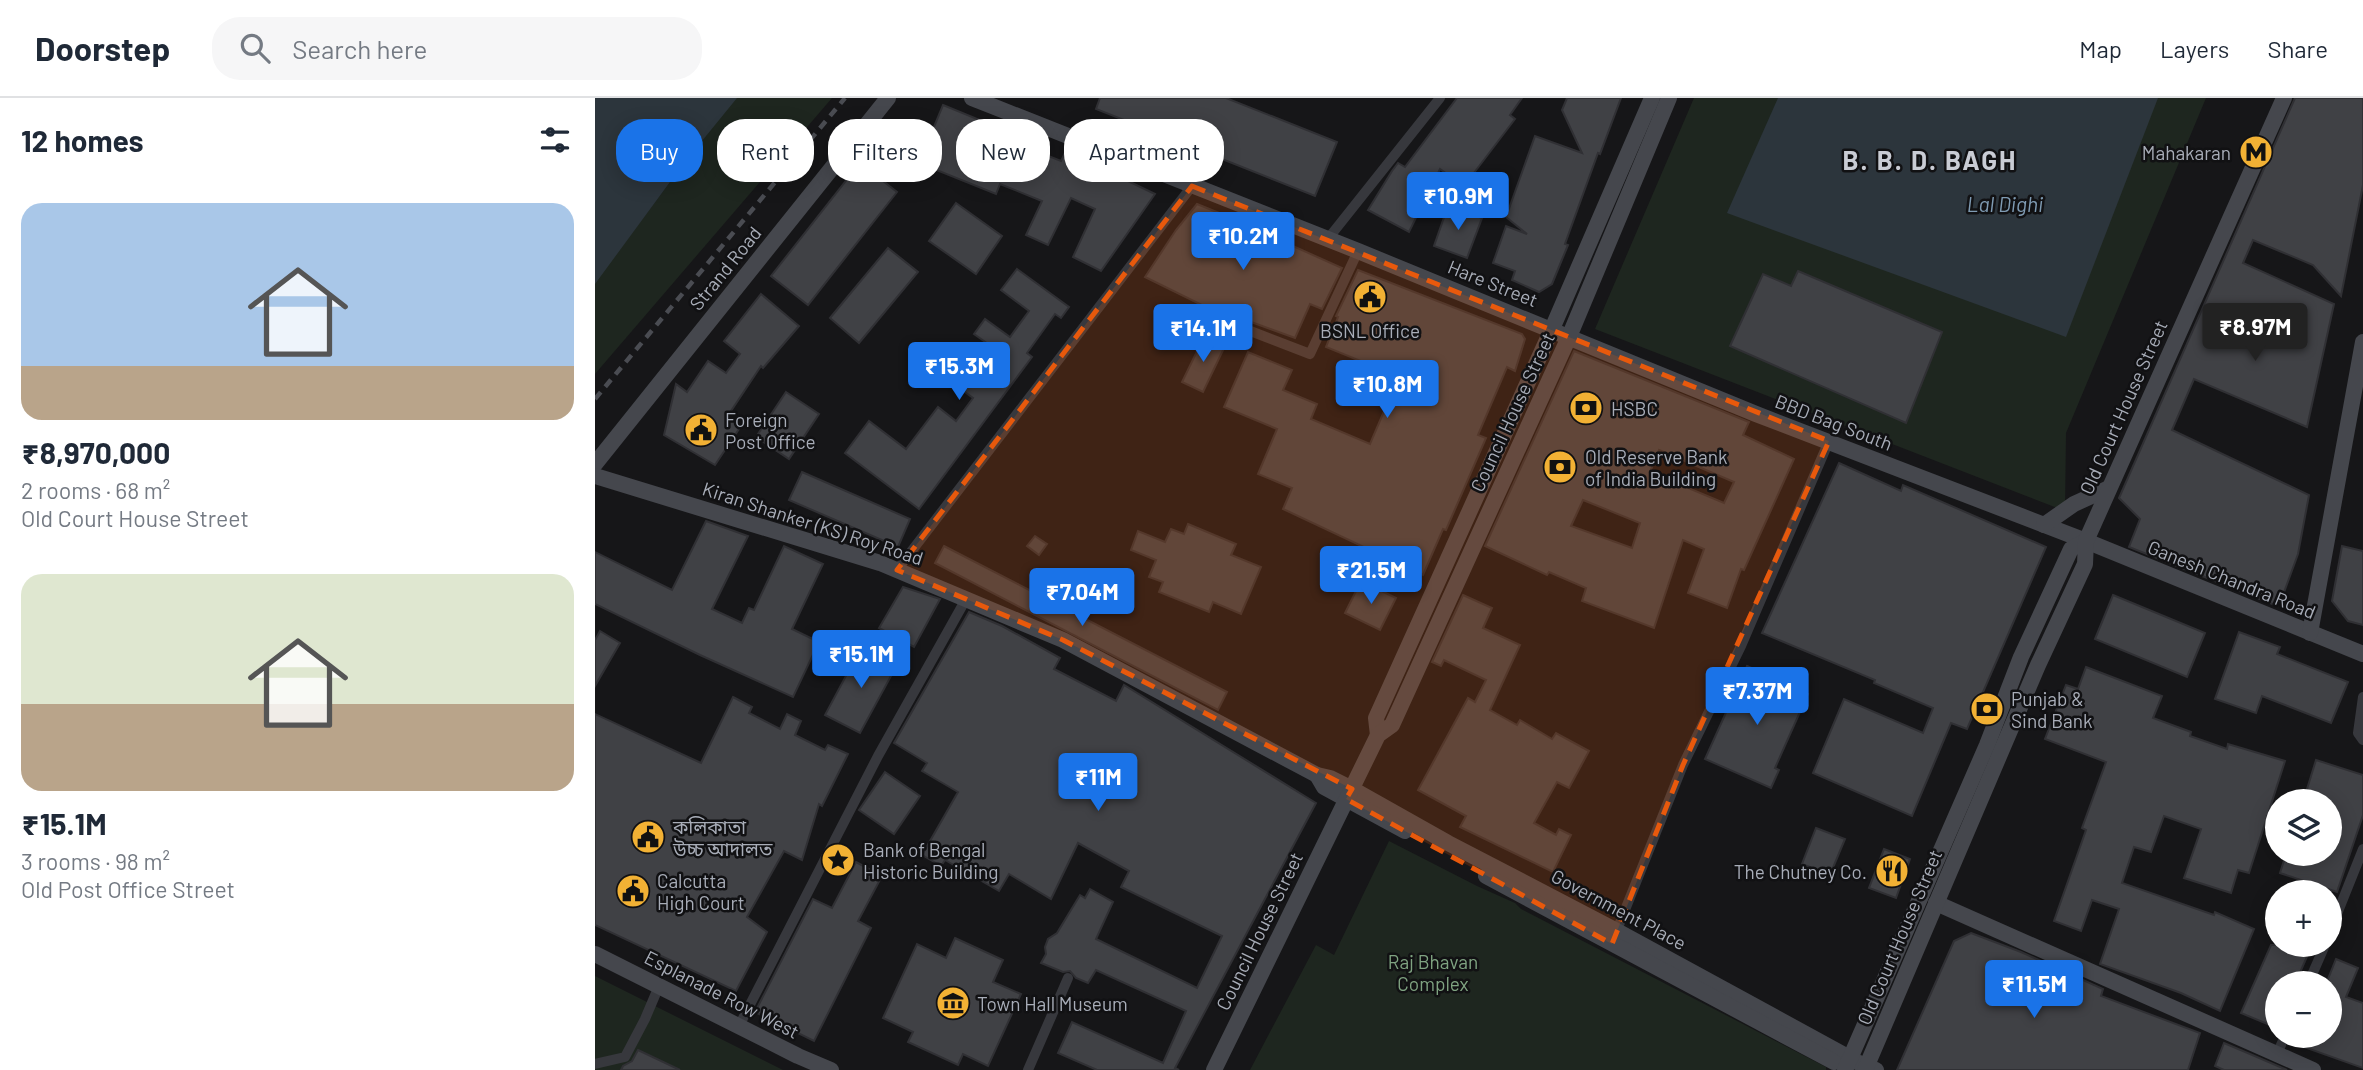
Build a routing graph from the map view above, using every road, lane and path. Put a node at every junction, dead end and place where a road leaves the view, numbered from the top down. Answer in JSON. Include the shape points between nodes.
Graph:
{"nodes":[{"id":1,"x":888,"y":98,"type":"edge"},
{"id":2,"x":972,"y":98,"type":"edge"},
{"id":3,"x":1440,"y":98,"type":"edge"},
{"id":4,"x":1652,"y":98,"type":"edge"},
{"id":5,"x":1669,"y":98,"type":"edge"},
{"id":6,"x":2284,"y":98,"type":"edge"},
{"id":7,"x":1192,"y":186,"type":"junction"},
{"id":8,"x":1327,"y":240,"type":"junction"},
{"id":9,"x":1358,"y":251,"type":"junction"},
{"id":10,"x":1240,"y":327,"type":"dead end"},
{"id":11,"x":1552,"y":330,"type":"junction"},
{"id":12,"x":1569,"y":337,"type":"junction"},
{"id":13,"x":2363,"y":342,"type":"edge"},
{"id":14,"x":2357,"y":416,"type":"edge"},
{"id":15,"x":1829,"y":440,"type":"junction"},
{"id":16,"x":595,"y":464,"type":"edge"},
{"id":17,"x":595,"y":476,"type":"edge"},
{"id":18,"x":2109,"y":488,"type":"junction"},
{"id":19,"x":2044,"y":525,"type":"junction"},
{"id":20,"x":2085,"y":541,"type":"junction"},
{"id":21,"x":897,"y":570,"type":"junction"},
{"id":22,"x":965,"y":599,"type":"junction"},
{"id":23,"x":2310,"y":633,"type":"junction"},
{"id":24,"x":2363,"y":654,"type":"edge"},
{"id":25,"x":2363,"y":697,"type":"edge"},
{"id":26,"x":1378,"y":735,"type":"junction"},
{"id":27,"x":2363,"y":740,"type":"edge"},
{"id":28,"x":1349,"y":794,"type":"junction"},
{"id":29,"x":2363,"y":849,"type":"edge"},
{"id":30,"x":2342,"y":902,"type":"edge"},
{"id":31,"x":1936,"y":903,"type":"junction"},
{"id":32,"x":1614,"y":937,"type":"junction"},
{"id":33,"x":595,"y":954,"type":"edge"},
{"id":34,"x":1068,"y":978,"type":"dead end"},
{"id":35,"x":659,"y":986,"type":"junction"},
{"id":36,"x":739,"y":1026,"type":"junction"},
{"id":37,"x":2280,"y":1048,"type":"edge"},
{"id":38,"x":2277,"y":1054,"type":"junction"},
{"id":39,"x":595,"y":1064,"type":"edge"},
{"id":40,"x":1847,"y":1067,"type":"edge"},
{"id":41,"x":1869,"y":1069,"type":"edge"},
{"id":42,"x":831,"y":1070,"type":"edge"},
{"id":43,"x":1028,"y":1070,"type":"edge"},
{"id":44,"x":1214,"y":1070,"type":"edge"},
{"id":45,"x":2313,"y":1070,"type":"edge"}],
"edges":[{"from":1,"to":16,"type":"main road","name":"Strand Road"},
{"from":2,"to":7,"type":"main road","name":"Hare Street"},
{"from":3,"to":8,"type":"street"},
{"from":4,"to":11,"type":"main road","name":"Council House Street"},
{"from":5,"to":12,"type":"main road","name":"Council House Street"},
{"from":6,"to":18,"type":"main road","name":"Old Court House Street"},
{"from":7,"to":8,"type":"main road","name":"Hare Street"},
{"from":7,"to":21,"type":"street"},
{"from":8,"to":9,"type":"main road","name":"Hare Street"},
{"from":9,"to":10,"type":"street","via":[[1310,354]]},
{"from":9,"to":11,"type":"main road","name":"Hare Street"},
{"from":11,"to":12,"type":"main road","name":"Hare Street"},
{"from":11,"to":26,"type":"main road","name":"Council House Street","via":[[1376,718]]},
{"from":12,"to":15,"type":"main road","name":"BBD Bag South"},
{"from":12,"to":26,"type":"main road","name":"Council House Street","via":[[1391,725]]},
{"from":13,"to":14,"type":"main road"},
{"from":14,"to":23,"type":"main road"},
{"from":15,"to":19,"type":"main road","name":"BBD Bag South"},
{"from":15,"to":32,"type":"street","via":[[1741,646],[1683,765]]},
{"from":17,"to":21,"type":"main road","name":"Kiran Shanker (KS) Roy Road"},
{"from":18,"to":19,"type":"main road"},
{"from":18,"to":20,"type":"main road","name":"Old Court House Street"},
{"from":19,"to":20,"type":"main road","name":"BBD Bag South"},
{"from":20,"to":23,"type":"main road","name":"Ganesh Chandra Road"},
{"from":20,"to":31,"type":"main road","name":"Old Court House Street","via":[[2085,564]]},
{"from":20,"to":40,"type":"main road","via":[[2071,549],[2021,657]]},
{"from":21,"to":22,"type":"main road","name":"Kiran Shanker (KS) Roy Road"},
{"from":22,"to":28,"type":"main road","name":"Kiran Shanker (KS) Roy Road","via":[[1063,640],[1330,778]]},
{"from":22,"to":36,"type":"street"},
{"from":23,"to":24,"type":"main road","name":"Ganesh Chandra Road"},
{"from":25,"to":27,"type":"street","via":[[2358,733]]},
{"from":26,"to":28,"type":"main road","name":"Council House Street"},
{"from":28,"to":32,"type":"main road","name":"Government Place"},
{"from":28,"to":44,"type":"main road","name":"Council House Street"},
{"from":29,"to":30,"type":"street"},
{"from":31,"to":38,"type":"main road"},
{"from":31,"to":41,"type":"main road","name":"Old Court House Street"},
{"from":32,"to":40,"type":"main road","name":"Government Place"},
{"from":33,"to":35,"type":"main road","name":"Esplanade Row West"},
{"from":34,"to":43,"type":"street"},
{"from":35,"to":36,"type":"main road","name":"Esplanade Row West"},
{"from":35,"to":39,"type":"street","via":[[625,1057]]},
{"from":36,"to":42,"type":"main road","name":"Esplanade Row West"},
{"from":37,"to":38,"type":"street"},
{"from":38,"to":45,"type":"main road"},
{"from":40,"to":41,"type":"main road","name":"Government Place"}]}
